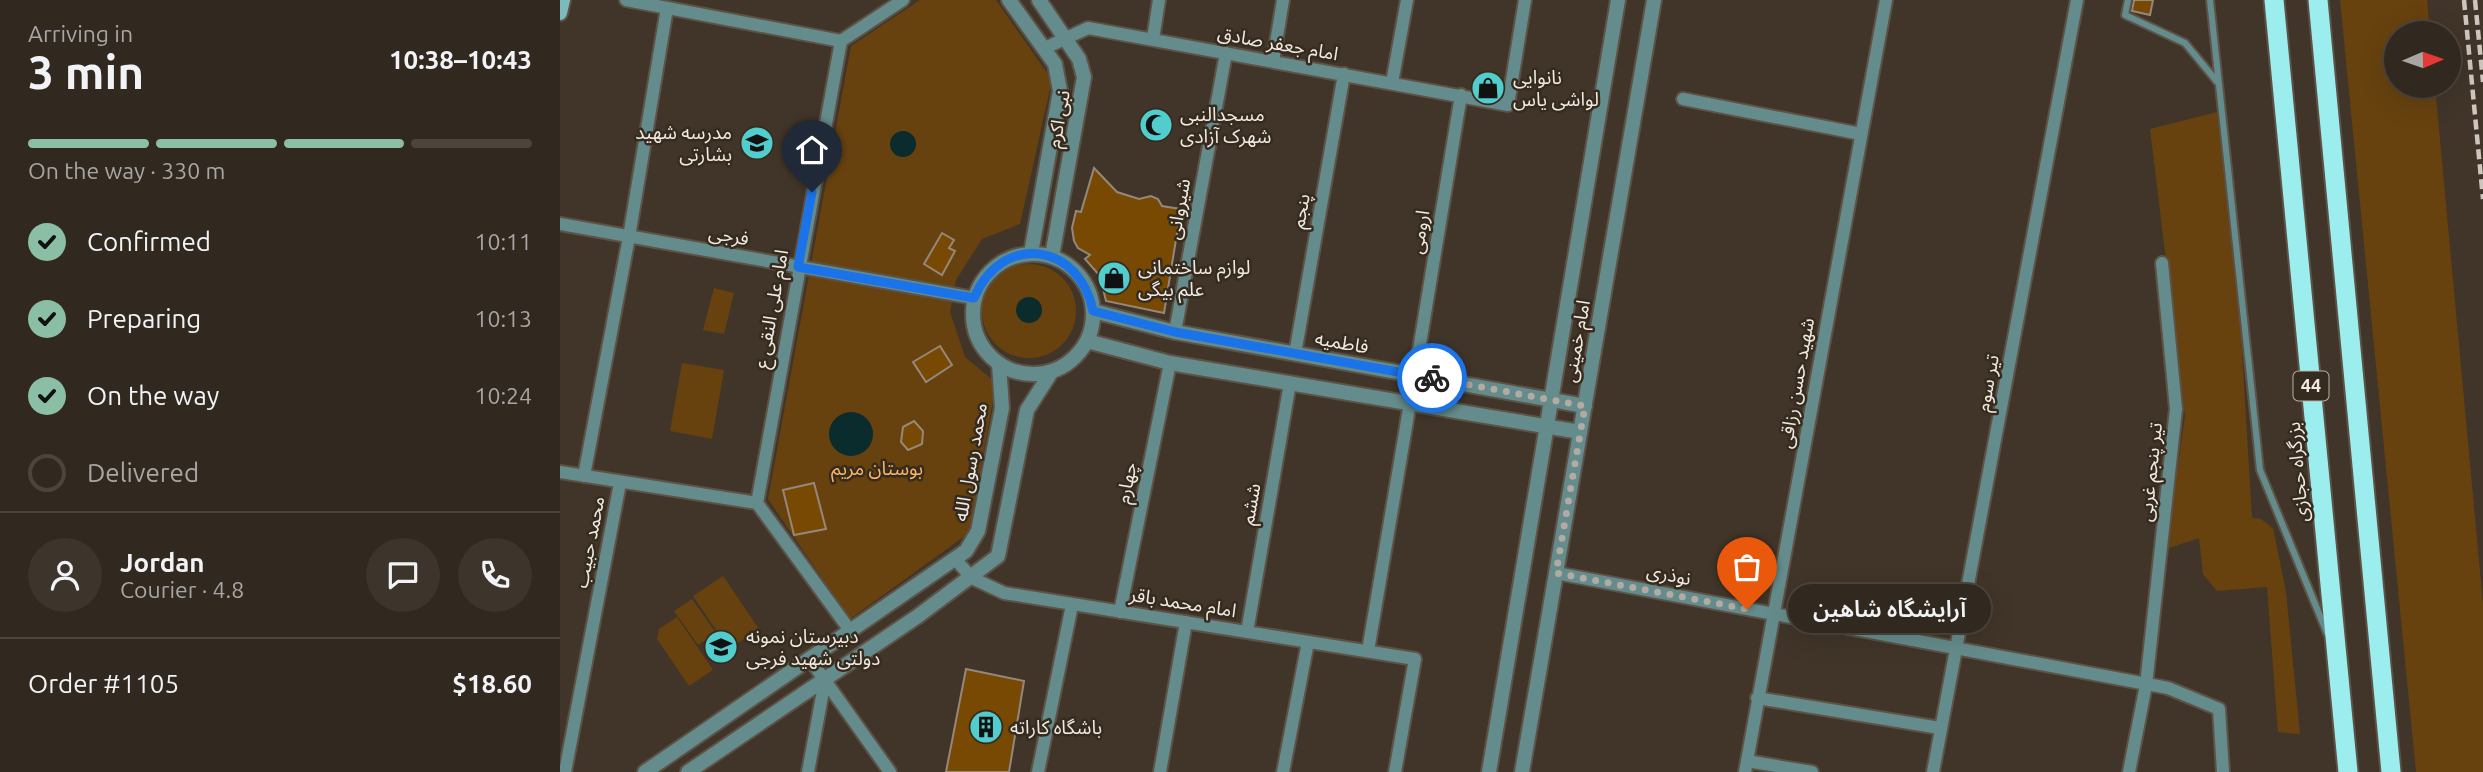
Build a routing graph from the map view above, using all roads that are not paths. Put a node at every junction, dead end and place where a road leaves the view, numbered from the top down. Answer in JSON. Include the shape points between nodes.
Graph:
{"nodes":[{"id":1,"x":562,"y":0,"type":"edge"},
{"id":2,"x":626,"y":0,"type":"edge"},
{"id":3,"x":705,"y":0,"type":"edge"},
{"id":4,"x":903,"y":0,"type":"edge"},
{"id":5,"x":1009,"y":0,"type":"edge"},
{"id":6,"x":1039,"y":0,"type":"edge"},
{"id":7,"x":1159,"y":0,"type":"edge"},
{"id":8,"x":1283,"y":0,"type":"edge"},
{"id":9,"x":1407,"y":0,"type":"edge"},
{"id":10,"x":1525,"y":0,"type":"edge"},
{"id":11,"x":1618,"y":0,"type":"edge"},
{"id":12,"x":1654,"y":0,"type":"edge"},
{"id":13,"x":1886,"y":0,"type":"edge"},
{"id":14,"x":2077,"y":0,"type":"edge"},
{"id":15,"x":2128,"y":0,"type":"edge"},
{"id":16,"x":2210,"y":0,"type":"edge"},
{"id":17,"x":2274,"y":0,"type":"edge"},
{"id":18,"x":2318,"y":0,"type":"edge"},
{"id":19,"x":667,"y":8,"type":"junction"},
{"id":20,"x":560,"y":13,"type":"edge"},
{"id":21,"x":702,"y":15,"type":"junction"},
{"id":22,"x":1066,"y":38,"type":"junction"},
{"id":23,"x":1153,"y":39,"type":"junction"},
{"id":24,"x":841,"y":41,"type":"junction"},
{"id":25,"x":1045,"y":48,"type":"junction"},
{"id":26,"x":1226,"y":53,"type":"junction"},
{"id":27,"x":1273,"y":61,"type":"junction"},
{"id":28,"x":1344,"y":74,"type":"junction"},
{"id":29,"x":1392,"y":83,"type":"junction"},
{"id":30,"x":2220,"y":85,"type":"junction"},
{"id":31,"x":1461,"y":96,"type":"junction"},
{"id":32,"x":1683,"y":99,"type":"dead end"},
{"id":33,"x":1861,"y":134,"type":"junction"},
{"id":34,"x":560,"y":224,"type":"edge"},
{"id":35,"x":629,"y":237,"type":"junction"},
{"id":36,"x":1031,"y":253,"type":"junction"},
{"id":37,"x":1052,"y":256,"type":"junction"},
{"id":38,"x":2162,"y":263,"type":"dead end"},
{"id":39,"x":798,"y":267,"type":"junction"},
{"id":40,"x":974,"y":298,"type":"junction"},
{"id":41,"x":1093,"y":311,"type":"junction"},
{"id":42,"x":1175,"y":332,"type":"junction"},
{"id":43,"x":1087,"y":341,"type":"junction"},
{"id":44,"x":1295,"y":354,"type":"junction"},
{"id":45,"x":1170,"y":363,"type":"junction"},
{"id":46,"x":999,"y":364,"type":"junction"},
{"id":47,"x":1052,"y":371,"type":"junction"},
{"id":48,"x":1415,"y":374,"type":"junction"},
{"id":49,"x":1290,"y":383,"type":"junction"},
{"id":50,"x":1551,"y":400,"type":"junction"},
{"id":51,"x":1409,"y":403,"type":"junction"},
{"id":52,"x":1585,"y":406,"type":"junction"},
{"id":53,"x":1548,"y":426,"type":"junction"},
{"id":54,"x":1580,"y":432,"type":"junction"},
{"id":55,"x":560,"y":472,"type":"edge"},
{"id":56,"x":584,"y":476,"type":"junction"},
{"id":57,"x":620,"y":483,"type":"junction"},
{"id":58,"x":757,"y":503,"type":"junction"},
{"id":59,"x":957,"y":560,"type":"junction"},
{"id":60,"x":1556,"y":573,"type":"junction"},
{"id":61,"x":972,"y":578,"type":"junction"},
{"id":62,"x":1072,"y":605,"type":"junction"},
{"id":63,"x":1121,"y":612,"type":"junction"},
{"id":64,"x":1774,"y":614,"type":"junction"},
{"id":65,"x":1186,"y":622,"type":"junction"},
{"id":66,"x":849,"y":629,"type":"junction"},
{"id":67,"x":1247,"y":632,"type":"junction"},
{"id":68,"x":1308,"y":642,"type":"junction"},
{"id":69,"x":1957,"y":648,"type":"junction"},
{"id":70,"x":1368,"y":651,"type":"junction"},
{"id":71,"x":809,"y":658,"type":"junction"},
{"id":72,"x":2337,"y":659,"type":"junction"},
{"id":73,"x":825,"y":680,"type":"junction"},
{"id":74,"x":2146,"y":684,"type":"junction"},
{"id":75,"x":1758,"y":698,"type":"junction"},
{"id":76,"x":1940,"y":728,"type":"junction"},
{"id":77,"x":1746,"y":767,"type":"edge"},
{"id":78,"x":565,"y":772,"type":"edge"},
{"id":79,"x":645,"y":772,"type":"edge"},
{"id":80,"x":688,"y":772,"type":"edge"},
{"id":81,"x":808,"y":772,"type":"edge"},
{"id":82,"x":890,"y":772,"type":"edge"},
{"id":83,"x":1038,"y":772,"type":"edge"},
{"id":84,"x":1160,"y":772,"type":"edge"},
{"id":85,"x":1283,"y":772,"type":"edge"},
{"id":86,"x":1395,"y":772,"type":"edge"},
{"id":87,"x":1489,"y":772,"type":"edge"},
{"id":88,"x":1522,"y":772,"type":"edge"},
{"id":89,"x":1812,"y":772,"type":"edge"},
{"id":90,"x":1933,"y":772,"type":"edge"},
{"id":91,"x":2129,"y":772,"type":"edge"},
{"id":92,"x":2223,"y":772,"type":"edge"},
{"id":93,"x":2348,"y":772,"type":"edge"},
{"id":94,"x":2391,"y":772,"type":"edge"}],
"edges":[{"from":1,"to":20,"type":"main road"},
{"from":2,"to":19,"type":"street"},
{"from":3,"to":21,"type":"street"},
{"from":4,"to":24,"type":"street"},
{"from":5,"to":25,"type":"street","name":"نبی اکرم"},
{"from":6,"to":22,"type":"street","name":"نبی اکرم"},
{"from":7,"to":23,"type":"street"},
{"from":8,"to":27,"type":"street"},
{"from":9,"to":29,"type":"street"},
{"from":10,"to":31,"type":"street","name":"امام جعفر صادق","via":[[1508,105]]},
{"from":11,"to":50,"type":"street","name":"امام خمینی"},
{"from":12,"to":52,"type":"street","name":"امام خمینی"},
{"from":13,"to":33,"type":"street","name":"شهید حسن رزاقی"},
{"from":14,"to":69,"type":"street","name":"تیر سوم"},
{"from":15,"to":30,"type":"lane","via":[[2125,15],[2185,43]]},
{"from":16,"to":30,"type":"lane"},
{"from":17,"to":72,"type":"highway","name":"بزرگراه حجازی","number":"44"},
{"from":18,"to":94,"type":"highway","number":"44"},
{"from":19,"to":21,"type":"street"},
{"from":19,"to":35,"type":"street"},
{"from":21,"to":24,"type":"street"},
{"from":22,"to":23,"type":"street","name":"امام جعفر صادق","via":[[1088,27]]},
{"from":22,"to":25,"type":"street","name":"امام جعفر صادق"},
{"from":22,"to":37,"type":"street","name":"نبی اکرم","via":[[1079,59],[1084,91]]},
{"from":23,"to":26,"type":"street","name":"امام جعفر صادق"},
{"from":24,"to":39,"type":"street","name":"امام علی النقی ع"},
{"from":25,"to":36,"type":"street","name":"نبی اکرم","via":[[1055,64],[1060,91]]},
{"from":26,"to":27,"type":"street","name":"امام جعفر صادق"},
{"from":26,"to":42,"type":"street","name":"شیروانی"},
{"from":27,"to":28,"type":"street","name":"امام جعفر صادق"},
{"from":28,"to":29,"type":"street","name":"امام جعفر صادق"},
{"from":28,"to":44,"type":"street","name":"پنجم"},
{"from":29,"to":31,"type":"street","name":"امام جعفر صادق"},
{"from":30,"to":72,"type":"lane","via":[[2260,470]]},
{"from":31,"to":48,"type":"street","name":"ارومی"},
{"from":32,"to":33,"type":"street"},
{"from":33,"to":64,"type":"street","name":"شهید حسن رزاقی"},
{"from":34,"to":35,"type":"street","name":"فرجی"},
{"from":35,"to":39,"type":"street","name":"فرجی"},
{"from":35,"to":56,"type":"street"},
{"from":36,"to":37,"type":"street"},
{"from":36,"to":40,"type":"street","via":[[996,266]]},
{"from":37,"to":41,"type":"street","via":[[1081,277]]},
{"from":38,"to":74,"type":"street","name":"تیر پنجم غربی","via":[[2176,409]]},
{"from":39,"to":40,"type":"street","name":"فرجی"},
{"from":39,"to":58,"type":"street","name":"امام علی النقی ع"},
{"from":40,"to":46,"type":"street","via":[[976,335],[985,352]]},
{"from":41,"to":42,"type":"street","name":"فاطمیه"},
{"from":41,"to":43,"type":"street"},
{"from":42,"to":44,"type":"street","name":"فاطمیه"},
{"from":43,"to":45,"type":"street"},
{"from":43,"to":47,"type":"street","via":[[1072,359]]},
{"from":44,"to":48,"type":"street","name":"فاطمیه"},
{"from":45,"to":49,"type":"street"},
{"from":45,"to":63,"type":"street","name":"چهارم"},
{"from":46,"to":47,"type":"street","via":[[1025,374]]},
{"from":46,"to":59,"type":"street","name":"محمد رسول الله","via":[[1002,408],[978,531]]},
{"from":47,"to":61,"type":"street","via":[[1027,410],[998,556]]},
{"from":48,"to":50,"type":"street","name":"فاطمیه"},
{"from":49,"to":51,"type":"street"},
{"from":49,"to":67,"type":"street","name":"ششم"},
{"from":50,"to":52,"type":"street","name":"فاطمیه"},
{"from":50,"to":53,"type":"street","name":"امام خمینی"},
{"from":51,"to":53,"type":"street"},
{"from":51,"to":70,"type":"street"},
{"from":52,"to":54,"type":"street","name":"امام خمینی"},
{"from":53,"to":54,"type":"street"},
{"from":53,"to":87,"type":"street","name":"امام خمینی"},
{"from":54,"to":60,"type":"street","name":"امام خمینی"},
{"from":55,"to":56,"type":"street"},
{"from":56,"to":57,"type":"street"},
{"from":57,"to":58,"type":"street"},
{"from":57,"to":78,"type":"street","name":"محمد حبیب"},
{"from":58,"to":66,"type":"street"},
{"from":59,"to":61,"type":"street","name":"امام محمد باقر"},
{"from":59,"to":66,"type":"street","name":"محمد رسول الله"},
{"from":60,"to":64,"type":"street","name":"نوذری"},
{"from":60,"to":88,"type":"street","name":"امام خمینی"},
{"from":61,"to":62,"type":"street","name":"امام محمد باقر","via":[[1004,593]]},
{"from":61,"to":73,"type":"street"},
{"from":62,"to":63,"type":"street","name":"امام محمد باقر"},
{"from":62,"to":83,"type":"street"},
{"from":63,"to":65,"type":"street","name":"امام محمد باقر"},
{"from":64,"to":69,"type":"street","name":"نوذری"},
{"from":64,"to":75,"type":"street","name":"شهید حسن رزاقی"},
{"from":65,"to":67,"type":"street","name":"امام محمد باقر"},
{"from":65,"to":84,"type":"street"},
{"from":66,"to":71,"type":"street","name":"محمد رسول الله"},
{"from":67,"to":68,"type":"street","name":"امام محمد باقر"},
{"from":68,"to":70,"type":"street","name":"امام محمد باقر"},
{"from":68,"to":85,"type":"street"},
{"from":69,"to":74,"type":"street","name":"نوذری"},
{"from":69,"to":76,"type":"street","name":"تیر سوم"},
{"from":70,"to":86,"type":"street","name":"امام محمد باقر","via":[[1415,659]]},
{"from":71,"to":73,"type":"street"},
{"from":71,"to":79,"type":"street","name":"محمد رسول الله"},
{"from":72,"to":93,"type":"highway","name":"بزرگراه حجازی","number":"44"},
{"from":73,"to":80,"type":"street"},
{"from":73,"to":81,"type":"street"},
{"from":73,"to":82,"type":"street"},
{"from":74,"to":91,"type":"street","name":"تیر پنجم غربی"},
{"from":74,"to":92,"type":"street","name":"نوذری","via":[[2219,709]]},
{"from":75,"to":76,"type":"street"},
{"from":75,"to":77,"type":"street","name":"شهید حسن رزاقی"},
{"from":76,"to":90,"type":"street","name":"تیر سوم"},
{"from":77,"to":89,"type":"street"}]}
